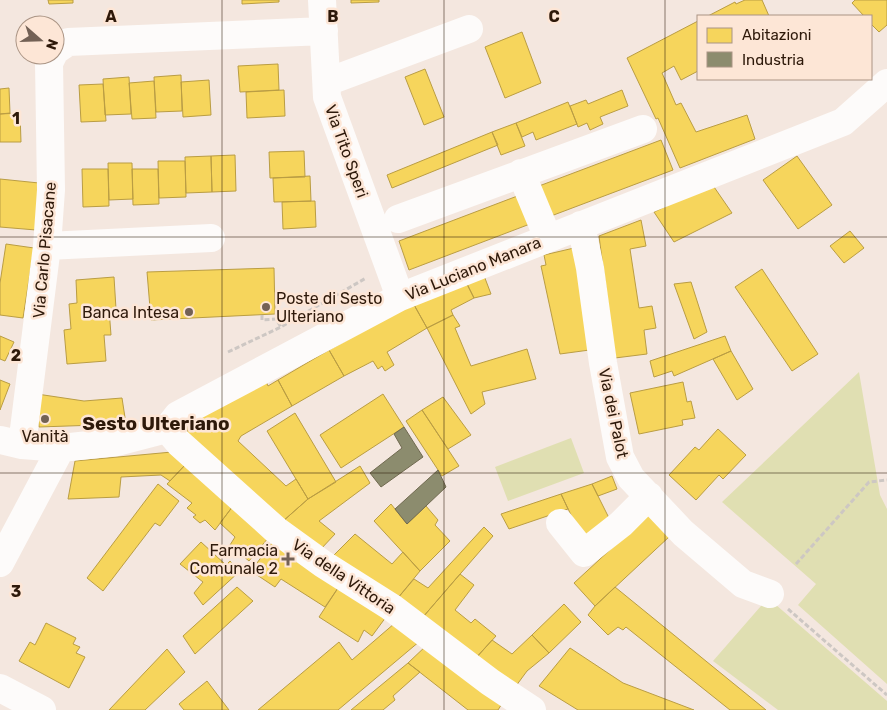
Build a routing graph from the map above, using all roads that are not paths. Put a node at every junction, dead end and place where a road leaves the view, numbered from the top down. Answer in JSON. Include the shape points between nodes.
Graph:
{"nodes":[{"id":1,"x":322,"y":0,"type":"edge"},
{"id":2,"x":469,"y":29,"type":"dead end"},
{"id":3,"x":324,"y":31,"type":"junction"},
{"id":4,"x":65,"y":44,"type":"edge"},
{"id":5,"x":49,"y":65,"type":"edge"},
{"id":6,"x":327,"y":82,"type":"junction"},
{"id":7,"x":887,"y":83,"type":"edge"},
{"id":8,"x":643,"y":129,"type":"dead end"},
{"id":9,"x":522,"y":173,"type":"junction"},
{"id":10,"x":398,"y":219,"type":"dead end"},
{"id":11,"x":581,"y":226,"type":"junction"},
{"id":12,"x":211,"y":238,"type":"dead end"},
{"id":13,"x":548,"y":238,"type":"junction"},
{"id":14,"x":47,"y":246,"type":"junction"},
{"id":15,"x":400,"y":297,"type":"junction"},
{"id":16,"x":167,"y":429,"type":"junction"},
{"id":17,"x":11,"y":443,"type":"edge"},
{"id":18,"x":61,"y":448,"type":"junction"},
{"id":19,"x":648,"y":496,"type":"junction"},
{"id":20,"x":560,"y":524,"type":"dead end"},
{"id":21,"x":0,"y":563,"type":"edge"},
{"id":22,"x":770,"y":594,"type":"road end"},
{"id":23,"x":0,"y":688,"type":"edge"},
{"id":24,"x":42,"y":710,"type":"edge"},
{"id":25,"x":532,"y":710,"type":"edge"}],
"edges":[{"from":1,"to":3,"type":"street","name":"Via Tito Speri"},
{"from":2,"to":6,"type":"street"},
{"from":3,"to":4,"type":"street"},
{"from":3,"to":6,"type":"street","name":"Via Tito Speri"},
{"from":5,"to":14,"type":"street","name":"Via Carlo Pisacane","via":[[51,190]]},
{"from":6,"to":15,"type":"street","name":"Via Tito Speri","via":[[327,97]]},
{"from":7,"to":11,"type":"street","name":"Via Luciano Manara","via":[[843,122]]},
{"from":8,"to":9,"type":"street"},
{"from":9,"to":10,"type":"street"},
{"from":9,"to":13,"type":"street"},
{"from":11,"to":13,"type":"street","name":"Via Luciano Manara"},
{"from":11,"to":19,"type":"street","name":"Via dei Palot","via":[[620,457],[631,478]]},
{"from":12,"to":14,"type":"street"},
{"from":13,"to":15,"type":"street","name":"Via Luciano Manara"},
{"from":14,"to":17,"type":"street","name":"Via Carlo Pisacane"},
{"from":15,"to":16,"type":"street","name":"Via Luciano Manara","via":[[178,415]]},
{"from":16,"to":18,"type":"street","via":[[117,442]]},
{"from":16,"to":25,"type":"street","name":"Via della Vittoria","via":[[276,530],[391,607]]},
{"from":17,"to":18,"type":"street"},
{"from":18,"to":21,"type":"street"},
{"from":19,"to":20,"type":"street","via":[[621,524],[584,553]]},
{"from":19,"to":22,"type":"street","name":"Via dei Palot","via":[[683,533],[743,584]]},
{"from":23,"to":24,"type":"street"}]}
